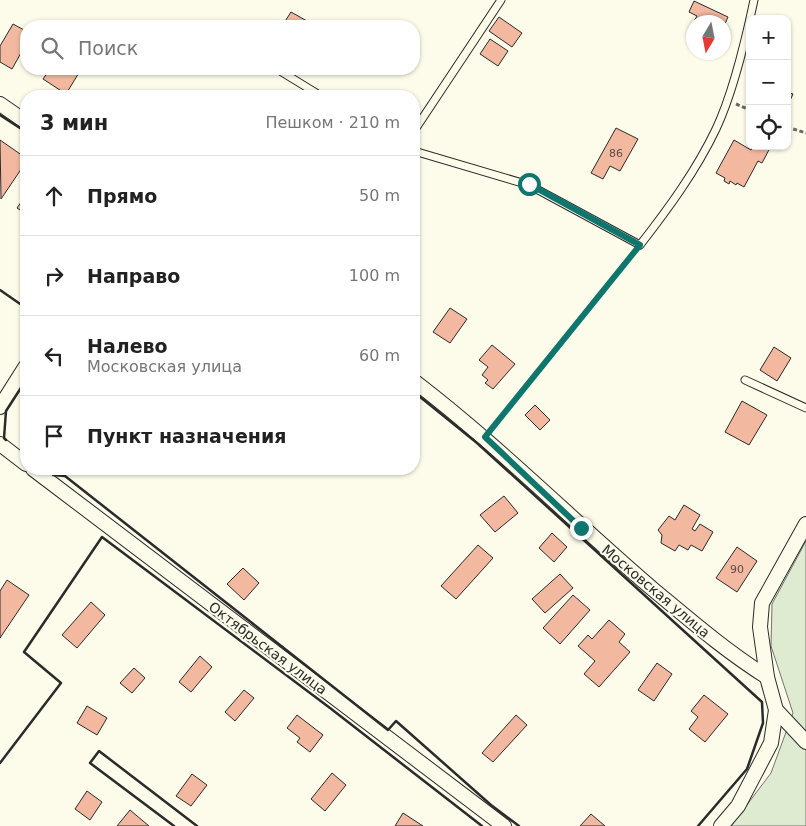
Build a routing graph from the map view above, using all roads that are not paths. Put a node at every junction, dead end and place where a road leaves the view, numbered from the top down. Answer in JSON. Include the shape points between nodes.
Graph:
{"nodes":[{"id":1,"x":501,"y":0,"type":"edge"},
{"id":2,"x":754,"y":0,"type":"edge"},
{"id":3,"x":288,"y":75,"type":"edge"},
{"id":4,"x":311,"y":90,"type":"edge"},
{"id":5,"x":0,"y":104,"type":"edge"},
{"id":6,"x":20,"y":118,"type":"edge"},
{"id":7,"x":420,"y":122,"type":"edge"},
{"id":8,"x":420,"y":153,"type":"edge"},
{"id":9,"x":20,"y":375,"type":"edge"},
{"id":10,"x":746,"y":380,"type":"dead end"},
{"id":11,"x":420,"y":386,"type":"edge"},
{"id":12,"x":0,"y":407,"type":"edge"},
{"id":13,"x":806,"y":408,"type":"edge"},
{"id":14,"x":0,"y":444,"type":"edge"},
{"id":15,"x":20,"y":459,"type":"edge"},
{"id":16,"x":41,"y":475,"type":"edge"},
{"id":17,"x":806,"y":524,"type":"edge"},
{"id":18,"x":767,"y":677,"type":"junction"},
{"id":19,"x":776,"y":710,"type":"junction"},
{"id":20,"x":806,"y":742,"type":"edge"},
{"id":21,"x":504,"y":826,"type":"edge"},
{"id":22,"x":721,"y":826,"type":"edge"}],
"edges":[{"from":1,"to":7,"type":"lane"},
{"from":2,"to":8,"type":"lane","via":[[716,129],[673,203],[640,245],[529,184]]},
{"from":3,"to":4,"type":"lane"},
{"from":5,"to":6,"type":"street"},
{"from":9,"to":12,"type":"street"},
{"from":10,"to":13,"type":"lane"},
{"from":11,"to":18,"type":"street","name":"Московская улица","via":[[485,437],[581,528],[696,625],[738,659]]},
{"from":14,"to":15,"type":"street"},
{"from":16,"to":21,"type":"street","name":"Октябрьская улица"},
{"from":17,"to":18,"type":"street","via":[[762,602],[760,627]]},
{"from":18,"to":19,"type":"street"},
{"from":19,"to":20,"type":"street"},
{"from":19,"to":22,"type":"street","via":[[771,743],[738,806]]}]}
